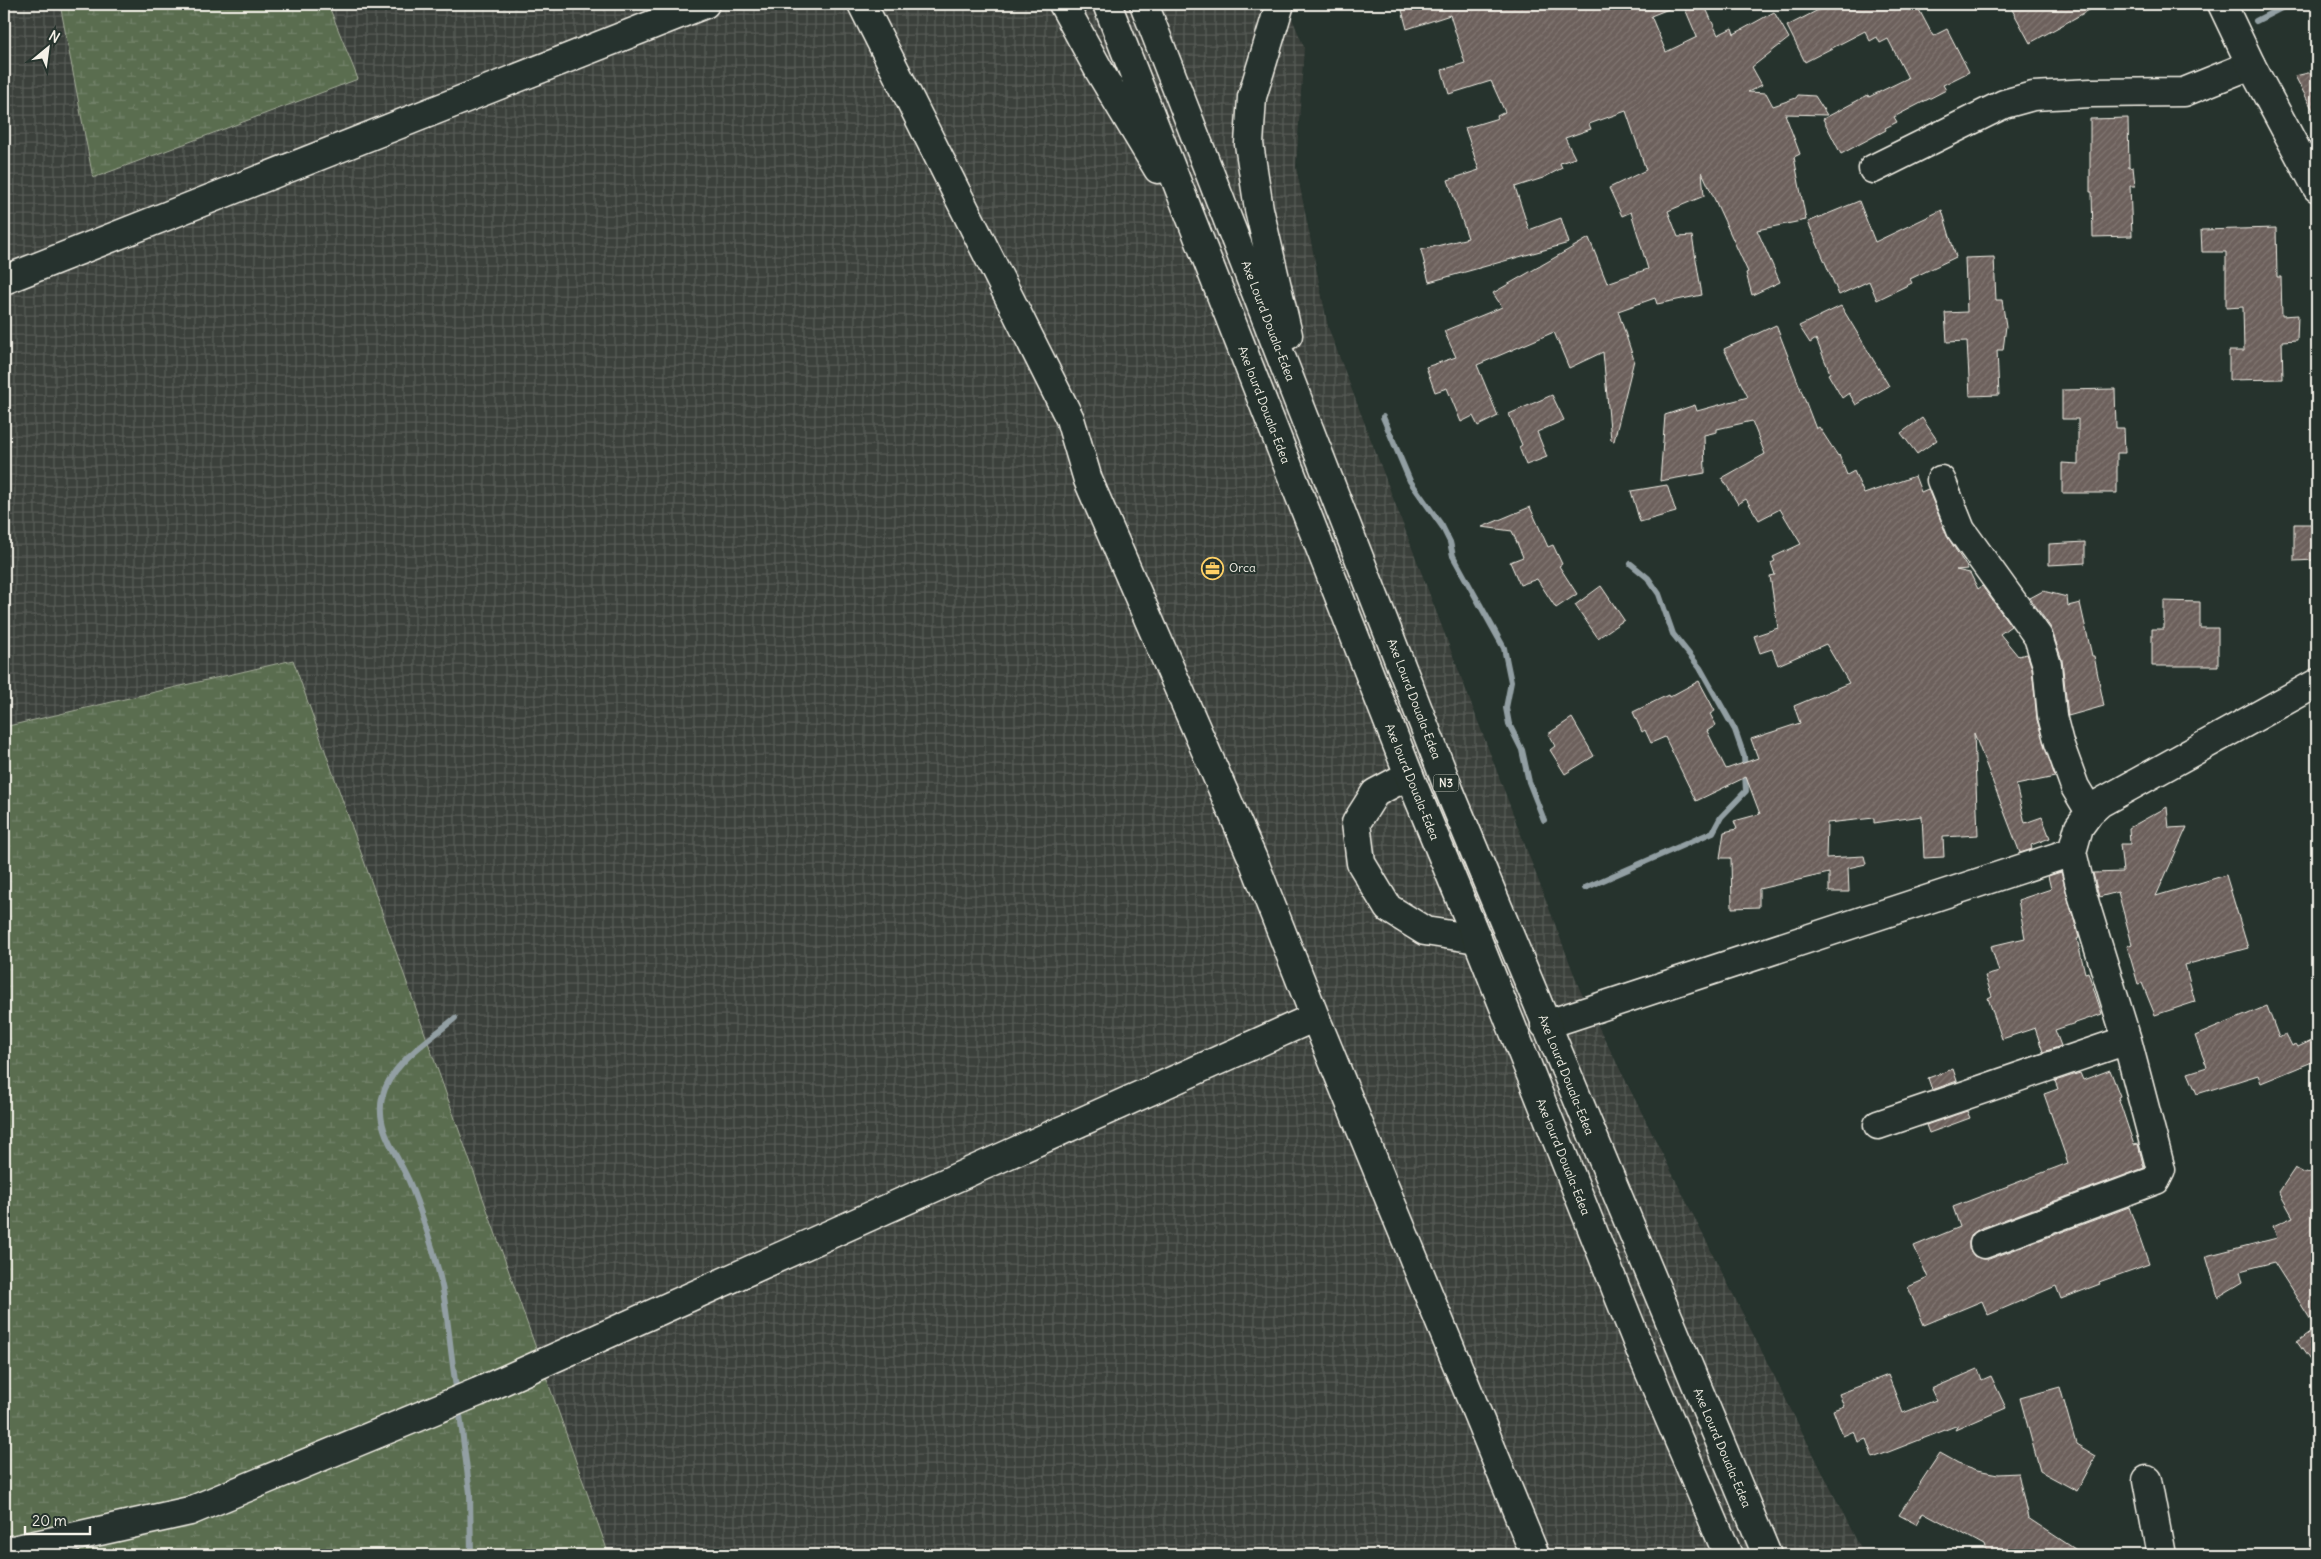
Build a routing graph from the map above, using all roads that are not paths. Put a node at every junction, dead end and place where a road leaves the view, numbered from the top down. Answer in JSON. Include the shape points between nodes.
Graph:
{"nodes":[{"id":1,"x":705,"y":4,"type":"edge"},
{"id":2,"x":862,"y":4,"type":"edge"},
{"id":3,"x":1063,"y":4,"type":"edge"},
{"id":4,"x":1107,"y":4,"type":"edge"},
{"id":5,"x":1144,"y":4,"type":"edge"},
{"id":6,"x":1280,"y":4,"type":"edge"},
{"id":7,"x":2230,"y":6,"type":"edge"},
{"id":8,"x":2251,"y":65,"type":"junction"},
{"id":9,"x":1873,"y":169,"type":"dead end"},
{"id":10,"x":2317,"y":188,"type":"edge"},
{"id":11,"x":1198,"y":235,"type":"junction"},
{"id":12,"x":4,"y":280,"type":"edge"},
{"id":13,"x":1310,"y":432,"type":"junction"},
{"id":14,"x":1941,"y":480,"type":"dead end"},
{"id":15,"x":2317,"y":683,"type":"edge"},
{"id":16,"x":1408,"y":775,"type":"junction"},
{"id":17,"x":2090,"y":812,"type":"junction"},
{"id":18,"x":2072,"y":852,"type":"junction"},
{"id":19,"x":1477,"y":939,"type":"junction"},
{"id":20,"x":1315,"y":1017,"type":"junction"},
{"id":21,"x":1545,"y":1025,"type":"junction"},
{"id":22,"x":2127,"y":1040,"type":"junction"},
{"id":23,"x":1878,"y":1125,"type":"dead end"},
{"id":24,"x":1984,"y":1244,"type":"dead end"},
{"id":25,"x":2147,"y":1480,"type":"dead end"},
{"id":26,"x":4,"y":1552,"type":"edge"},
{"id":27,"x":1535,"y":1555,"type":"edge"},
{"id":28,"x":1728,"y":1555,"type":"edge"},
{"id":29,"x":1767,"y":1555,"type":"edge"},
{"id":30,"x":2161,"y":1555,"type":"edge"}],
"edges":[{"from":1,"to":12,"type":"main road"},
{"from":2,"to":20,"type":"main road","via":[[1070,419],[1088,480],[1252,857]]},
{"from":3,"to":11,"type":"main road"},
{"from":4,"to":11,"type":"main road","name":"Axe lourd Douala-Edea","number":"N3"},
{"from":5,"to":13,"type":"main road","name":"Axe Lourd Douala-Edea","number":"N3"},
{"from":6,"to":13,"type":"main road","via":[[1252,97],[1249,144],[1260,209]]},
{"from":7,"to":8,"type":"main road"},
{"from":8,"to":9,"type":"main road","via":[[2184,92],[2033,96],[2004,104]]},
{"from":8,"to":10,"type":"main road"},
{"from":11,"to":16,"type":"main road","name":"Axe lourd Douala-Edea","number":"N3"},
{"from":13,"to":21,"type":"main road","name":"Axe Lourd Douala-Edea","number":"N3"},
{"from":14,"to":17,"type":"main road","via":[[1961,530],[2038,637],[2048,665],[2052,716],[2059,743],[2075,787]]},
{"from":15,"to":17,"type":"main road","via":[[2100,803]]},
{"from":16,"to":19,"type":"main road","name":"Axe lourd Douala-Edea","number":"N3"},
{"from":16,"to":19,"type":"main road","via":[[1375,793],[1356,823],[1360,863],[1388,908],[1424,931]]},
{"from":17,"to":18,"type":"main road","via":[[2079,827]]},
{"from":18,"to":21,"type":"main road"},
{"from":18,"to":22,"type":"main road"},
{"from":19,"to":28,"type":"main road","name":"Axe lourd Douala-Edea","number":"N3","via":[[1643,1357]]},
{"from":20,"to":26,"type":"main road","via":[[478,1392],[190,1511]]},
{"from":20,"to":27,"type":"main road"},
{"from":21,"to":29,"type":"main road","name":"Axe Lourd Douala-Edea","number":"N3"},
{"from":22,"to":23,"type":"main road"},
{"from":22,"to":24,"type":"main road","via":[[2161,1170],[2156,1180]]},
{"from":25,"to":30,"type":"main road"}]}
